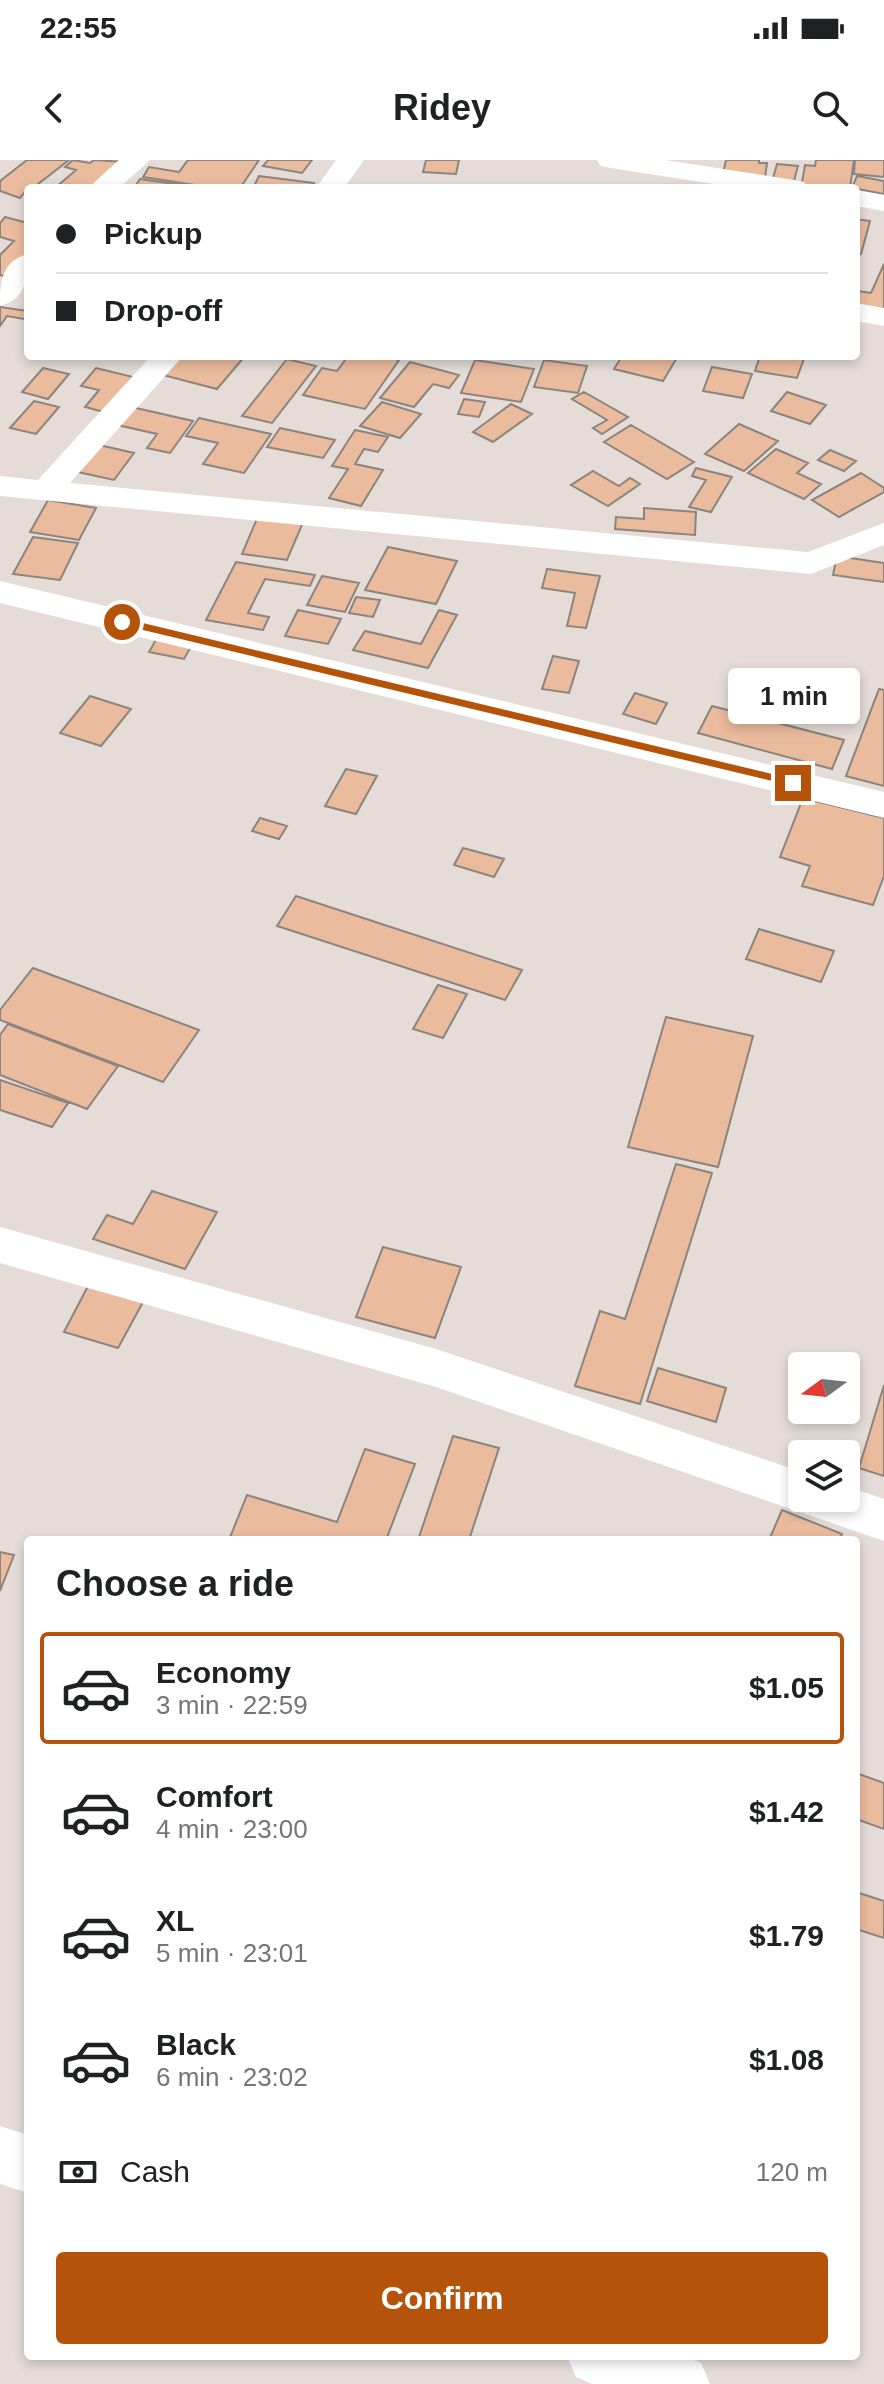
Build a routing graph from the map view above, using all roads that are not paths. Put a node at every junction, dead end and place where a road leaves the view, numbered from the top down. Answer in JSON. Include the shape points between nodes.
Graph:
{"nodes":[{"id":1,"x":136,"y":160,"type":"edge"},
{"id":2,"x":350,"y":160,"type":"edge"},
{"id":3,"x":611,"y":160,"type":"edge"},
{"id":4,"x":107,"y":184,"type":"edge"},
{"id":5,"x":333,"y":184,"type":"edge"},
{"id":6,"x":768,"y":184,"type":"edge"},
{"id":7,"x":860,"y":199,"type":"edge"},
{"id":8,"x":884,"y":203,"type":"edge"},
{"id":9,"x":24,"y":268,"type":"edge"},
{"id":10,"x":0,"y":297,"type":"edge"},
{"id":11,"x":860,"y":313,"type":"edge"},
{"id":12,"x":884,"y":317,"type":"edge"},
{"id":13,"x":164,"y":360,"type":"edge"},
{"id":14,"x":0,"y":486,"type":"edge"},
{"id":15,"x":45,"y":491,"type":"junction"},
{"id":16,"x":884,"y":533,"type":"edge"},
{"id":17,"x":0,"y":592,"type":"edge"},
{"id":18,"x":884,"y":805,"type":"edge"},
{"id":19,"x":0,"y":1245,"type":"edge"},
{"id":20,"x":788,"y":1488,"type":"edge"},
{"id":21,"x":860,"y":1512,"type":"edge"},
{"id":22,"x":884,"y":1520,"type":"edge"},
{"id":23,"x":0,"y":2155,"type":"edge"},
{"id":24,"x":24,"y":2163,"type":"edge"},
{"id":25,"x":609,"y":2360,"type":"edge"},
{"id":26,"x":680,"y":2384,"type":"edge"}],
"edges":[{"from":1,"to":4,"type":"street"},
{"from":2,"to":5,"type":"street"},
{"from":3,"to":6,"type":"street"},
{"from":7,"to":8,"type":"street"},
{"from":9,"to":10,"type":"street"},
{"from":11,"to":12,"type":"street"},
{"from":13,"to":15,"type":"street"},
{"from":14,"to":15,"type":"street"},
{"from":15,"to":16,"type":"street","via":[[811,563]]},
{"from":17,"to":18,"type":"street"},
{"from":19,"to":20,"type":"street","via":[[436,1368]]},
{"from":21,"to":22,"type":"street"},
{"from":23,"to":24,"type":"street"},
{"from":25,"to":26,"type":"street"}]}
